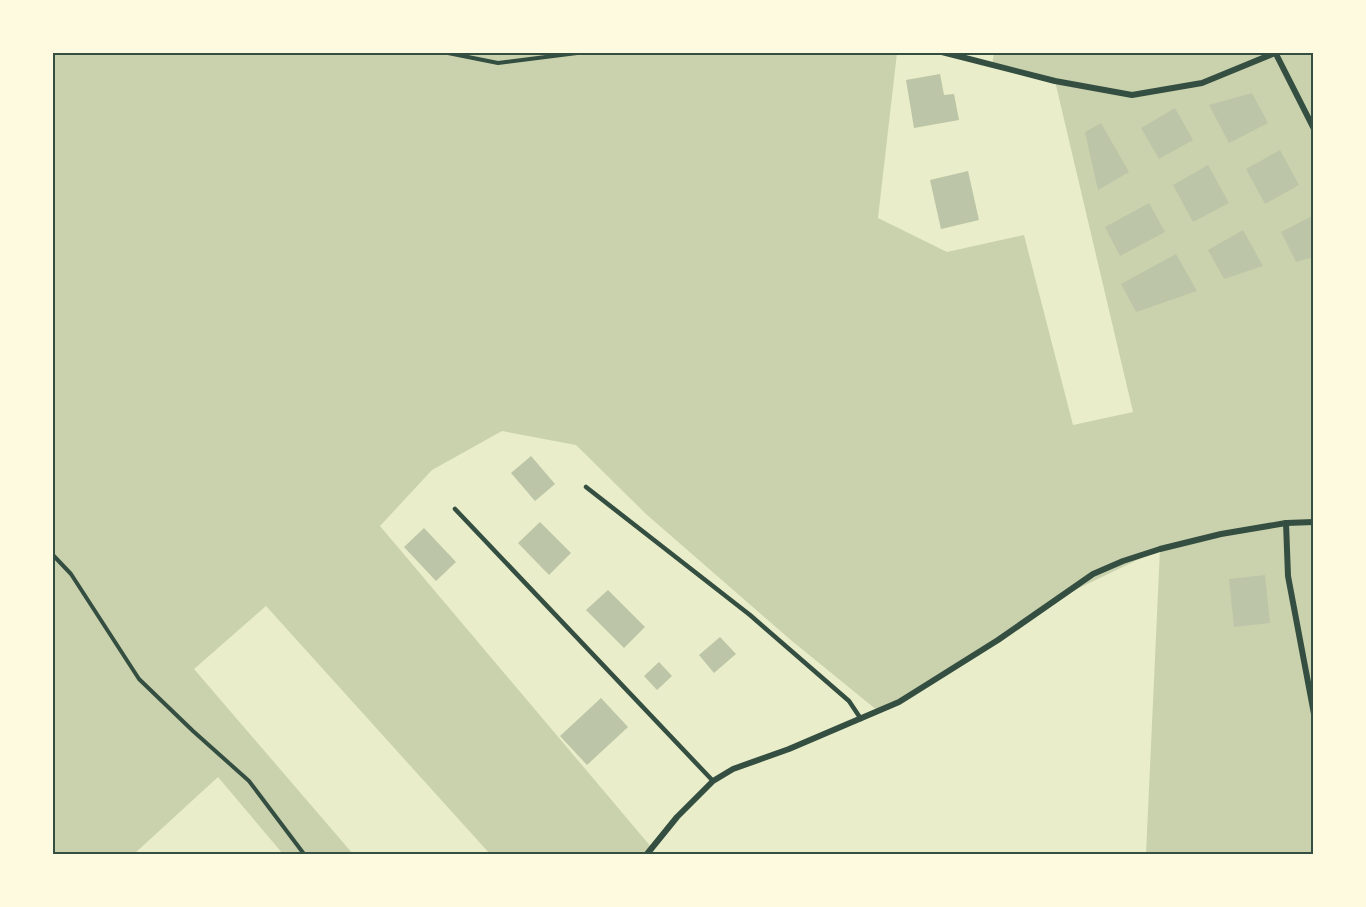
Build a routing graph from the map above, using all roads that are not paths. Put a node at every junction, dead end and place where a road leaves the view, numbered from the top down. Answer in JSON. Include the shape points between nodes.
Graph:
{"nodes":[{"id":1,"x":942,"y":52,"type":"edge"},
{"id":2,"x":1275,"y":53,"type":"edge"},
{"id":3,"x":1314,"y":129,"type":"edge"},
{"id":4,"x":586,"y":487,"type":"dead end"},
{"id":5,"x":455,"y":509,"type":"dead end"},
{"id":6,"x":1314,"y":522,"type":"edge"},
{"id":7,"x":1286,"y":523,"type":"junction"},
{"id":8,"x":1314,"y":714,"type":"edge"},
{"id":9,"x":861,"y":719,"type":"junction"},
{"id":10,"x":712,"y":781,"type":"junction"},
{"id":11,"x":647,"y":855,"type":"edge"}],
"edges":[{"from":1,"to":2,"type":"street","via":[[1055,81],[1132,95],[1202,82]]},
{"from":2,"to":3,"type":"street"},
{"from":4,"to":9,"type":"lane","via":[[750,615],[849,701]]},
{"from":5,"to":10,"type":"lane"},
{"from":6,"to":7,"type":"street"},
{"from":7,"to":8,"type":"street","via":[[1288,576]]},
{"from":7,"to":9,"type":"street","via":[[1161,549],[1093,574],[948,673]]},
{"from":9,"to":10,"type":"street","via":[[733,769]]},
{"from":10,"to":11,"type":"street"}]}
